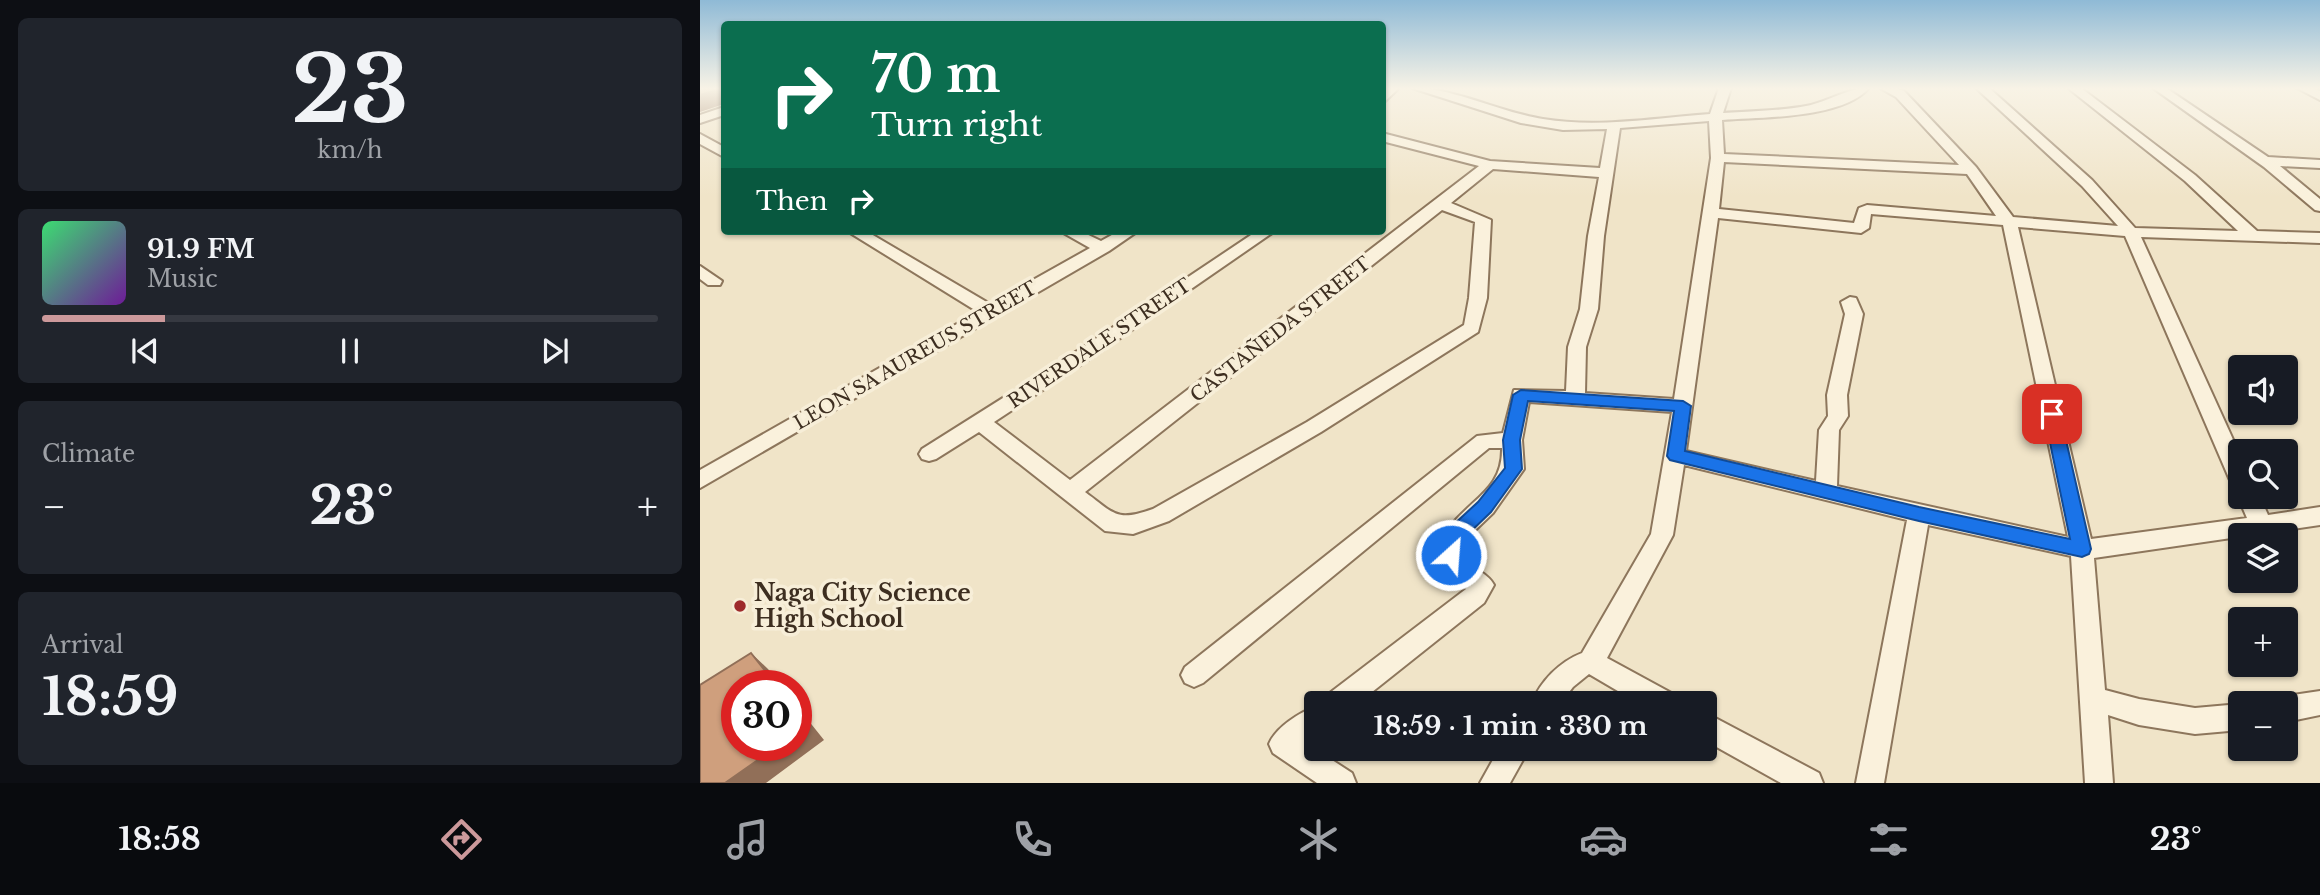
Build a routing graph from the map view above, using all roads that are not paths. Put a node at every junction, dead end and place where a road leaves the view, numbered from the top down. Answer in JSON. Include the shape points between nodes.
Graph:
{"nodes":[{"id":1,"x":1546,"y":125,"type":"edge"},
{"id":2,"x":1614,"y":125,"type":"junction"},
{"id":3,"x":1621,"y":125,"type":"edge"},
{"id":4,"x":1715,"y":125,"type":"edge"},
{"id":5,"x":1929,"y":125,"type":"edge"},
{"id":6,"x":2022,"y":125,"type":"edge"},
{"id":7,"x":2121,"y":125,"type":"edge"},
{"id":8,"x":2212,"y":125,"type":"edge"},
{"id":9,"x":1386,"y":137,"type":"edge"},
{"id":10,"x":700,"y":138,"type":"edge"},
{"id":11,"x":721,"y":151,"type":"edge"},
{"id":12,"x":1718,"y":158,"type":"junction"},
{"id":13,"x":2265,"y":161,"type":"junction"},
{"id":14,"x":2320,"y":164,"type":"edge"},
{"id":15,"x":1490,"y":165,"type":"junction"},
{"id":16,"x":1971,"y":170,"type":"junction"},
{"id":17,"x":1608,"y":173,"type":"junction"},
{"id":18,"x":1441,"y":204,"type":"junction"},
{"id":19,"x":2320,"y":207,"type":"edge"},
{"id":20,"x":1710,"y":213,"type":"junction"},
{"id":21,"x":2010,"y":224,"type":"junction"},
{"id":22,"x":2131,"y":232,"type":"junction"},
{"id":23,"x":862,"y":235,"type":"edge"},
{"id":24,"x":1077,"y":235,"type":"edge"},
{"id":25,"x":1123,"y":235,"type":"edge"},
{"id":26,"x":1261,"y":235,"type":"edge"},
{"id":27,"x":2254,"y":237,"type":"junction"},
{"id":28,"x":2320,"y":238,"type":"edge"},
{"id":29,"x":1103,"y":247,"type":"junction"},
{"id":30,"x":700,"y":271,"type":"edge"},
{"id":31,"x":715,"y":281,"type":"dead end"},
{"id":32,"x":1850,"y":302,"type":"dead end"},
{"id":33,"x":989,"y":311,"type":"junction"},
{"id":34,"x":1574,"y":399,"type":"junction"},
{"id":35,"x":1683,"y":406,"type":"junction"},
{"id":36,"x":980,"y":422,"type":"junction"},
{"id":37,"x":1512,"y":440,"type":"junction"},
{"id":38,"x":2228,"y":451,"type":"edge"},
{"id":39,"x":929,"y":454,"type":"dead end"},
{"id":40,"x":1676,"y":456,"type":"junction"},
{"id":41,"x":700,"y":480,"type":"edge"},
{"id":42,"x":1070,"y":492,"type":"junction"},
{"id":43,"x":1826,"y":492,"type":"junction"},
{"id":44,"x":1919,"y":514,"type":"junction"},
{"id":45,"x":2320,"y":516,"type":"edge"},
{"id":46,"x":2279,"y":523,"type":"edge"},
{"id":47,"x":2228,"y":531,"type":"edge"},
{"id":48,"x":2082,"y":549,"type":"junction"},
{"id":49,"x":1591,"y":662,"type":"junction"},
{"id":50,"x":1194,"y":675,"type":"dead end"},
{"id":51,"x":1353,"y":691,"type":"edge"},
{"id":52,"x":1554,"y":691,"type":"edge"},
{"id":53,"x":1643,"y":691,"type":"edge"},
{"id":54,"x":2095,"y":699,"type":"junction"},
{"id":55,"x":2320,"y":703,"type":"edge"},
{"id":56,"x":2298,"y":707,"type":"edge"},
{"id":57,"x":2228,"y":718,"type":"edge"},
{"id":58,"x":1304,"y":728,"type":"edge"},
{"id":59,"x":1717,"y":732,"type":"edge"},
{"id":60,"x":1304,"y":758,"type":"edge"},
{"id":61,"x":1309,"y":761,"type":"edge"},
{"id":62,"x":1508,"y":761,"type":"edge"},
{"id":63,"x":1342,"y":783,"type":"edge"},
{"id":64,"x":1494,"y":783,"type":"edge"},
{"id":65,"x":1809,"y":783,"type":"edge"},
{"id":66,"x":1870,"y":783,"type":"edge"},
{"id":67,"x":2099,"y":783,"type":"edge"}],
"edges":[{"from":1,"to":2,"type":"street"},
{"from":2,"to":3,"type":"street"},
{"from":2,"to":17,"type":"street"},
{"from":4,"to":12,"type":"street"},
{"from":5,"to":16,"type":"street"},
{"from":6,"to":22,"type":"street"},
{"from":7,"to":27,"type":"street","via":[[2190,178]]},
{"from":8,"to":13,"type":"street"},
{"from":9,"to":15,"type":"street"},
{"from":10,"to":11,"type":"street"},
{"from":12,"to":16,"type":"street"},
{"from":12,"to":20,"type":"street"},
{"from":13,"to":14,"type":"street"},
{"from":13,"to":19,"type":"street"},
{"from":15,"to":17,"type":"street"},
{"from":15,"to":18,"type":"street","name":"CASTAÑEDA STREET"},
{"from":16,"to":21,"type":"street"},
{"from":17,"to":34,"type":"street","via":[[1589,309],[1577,347]]},
{"from":18,"to":42,"type":"street","name":"CASTAÑEDA STREET"},
{"from":18,"to":42,"type":"street","via":[[1483,220],[1472,328],[1161,515],[1133,525],[1113,525]]},
{"from":20,"to":21,"type":"street","via":[[1861,228],[1867,209]]},
{"from":20,"to":35,"type":"street"},
{"from":21,"to":22,"type":"street"},
{"from":21,"to":48,"type":"street"},
{"from":22,"to":27,"type":"street"},
{"from":22,"to":38,"type":"street"},
{"from":23,"to":33,"type":"street"},
{"from":24,"to":29,"type":"street"},
{"from":25,"to":29,"type":"street","name":"LEON SA AUREUS STREET"},
{"from":26,"to":36,"type":"street","name":"RIVERDALE STREET"},
{"from":27,"to":28,"type":"street"},
{"from":29,"to":33,"type":"street","name":"LEON SA AUREUS STREET"},
{"from":30,"to":31,"type":"street"},
{"from":32,"to":43,"type":"street","via":[[1854,314],[1837,395],[1838,415],[1829,430]]},
{"from":33,"to":41,"type":"street","name":"LEON SA AUREUS STREET"},
{"from":34,"to":35,"type":"street"},
{"from":34,"to":37,"type":"street","via":[[1521,395]]},
{"from":35,"to":40,"type":"street"},
{"from":36,"to":39,"type":"street","name":"RIVERDALE STREET"},
{"from":36,"to":42,"type":"street"},
{"from":37,"to":50,"type":"street","via":[[1483,441]]},
{"from":37,"to":51,"type":"street","via":[[1513,469],[1485,507],[1459,531],[1451,555],[1458,568],[1482,585],[1475,596]]},
{"from":40,"to":43,"type":"street"},
{"from":40,"to":49,"type":"street","via":[[1662,535]]},
{"from":43,"to":44,"type":"street"},
{"from":44,"to":48,"type":"street"},
{"from":44,"to":66,"type":"street"},
{"from":45,"to":46,"type":"street"},
{"from":47,"to":48,"type":"street"},
{"from":48,"to":54,"type":"street"},
{"from":49,"to":52,"type":"street","via":[[1571,670]]},
{"from":49,"to":53,"type":"street"},
{"from":54,"to":57,"type":"street","via":[[2195,721]]},
{"from":54,"to":67,"type":"street"},
{"from":55,"to":56,"type":"street"},
{"from":58,"to":60,"type":"street","via":[[1283,744]]},
{"from":59,"to":65,"type":"street"},
{"from":61,"to":63,"type":"street"},
{"from":62,"to":64,"type":"street"}]}
